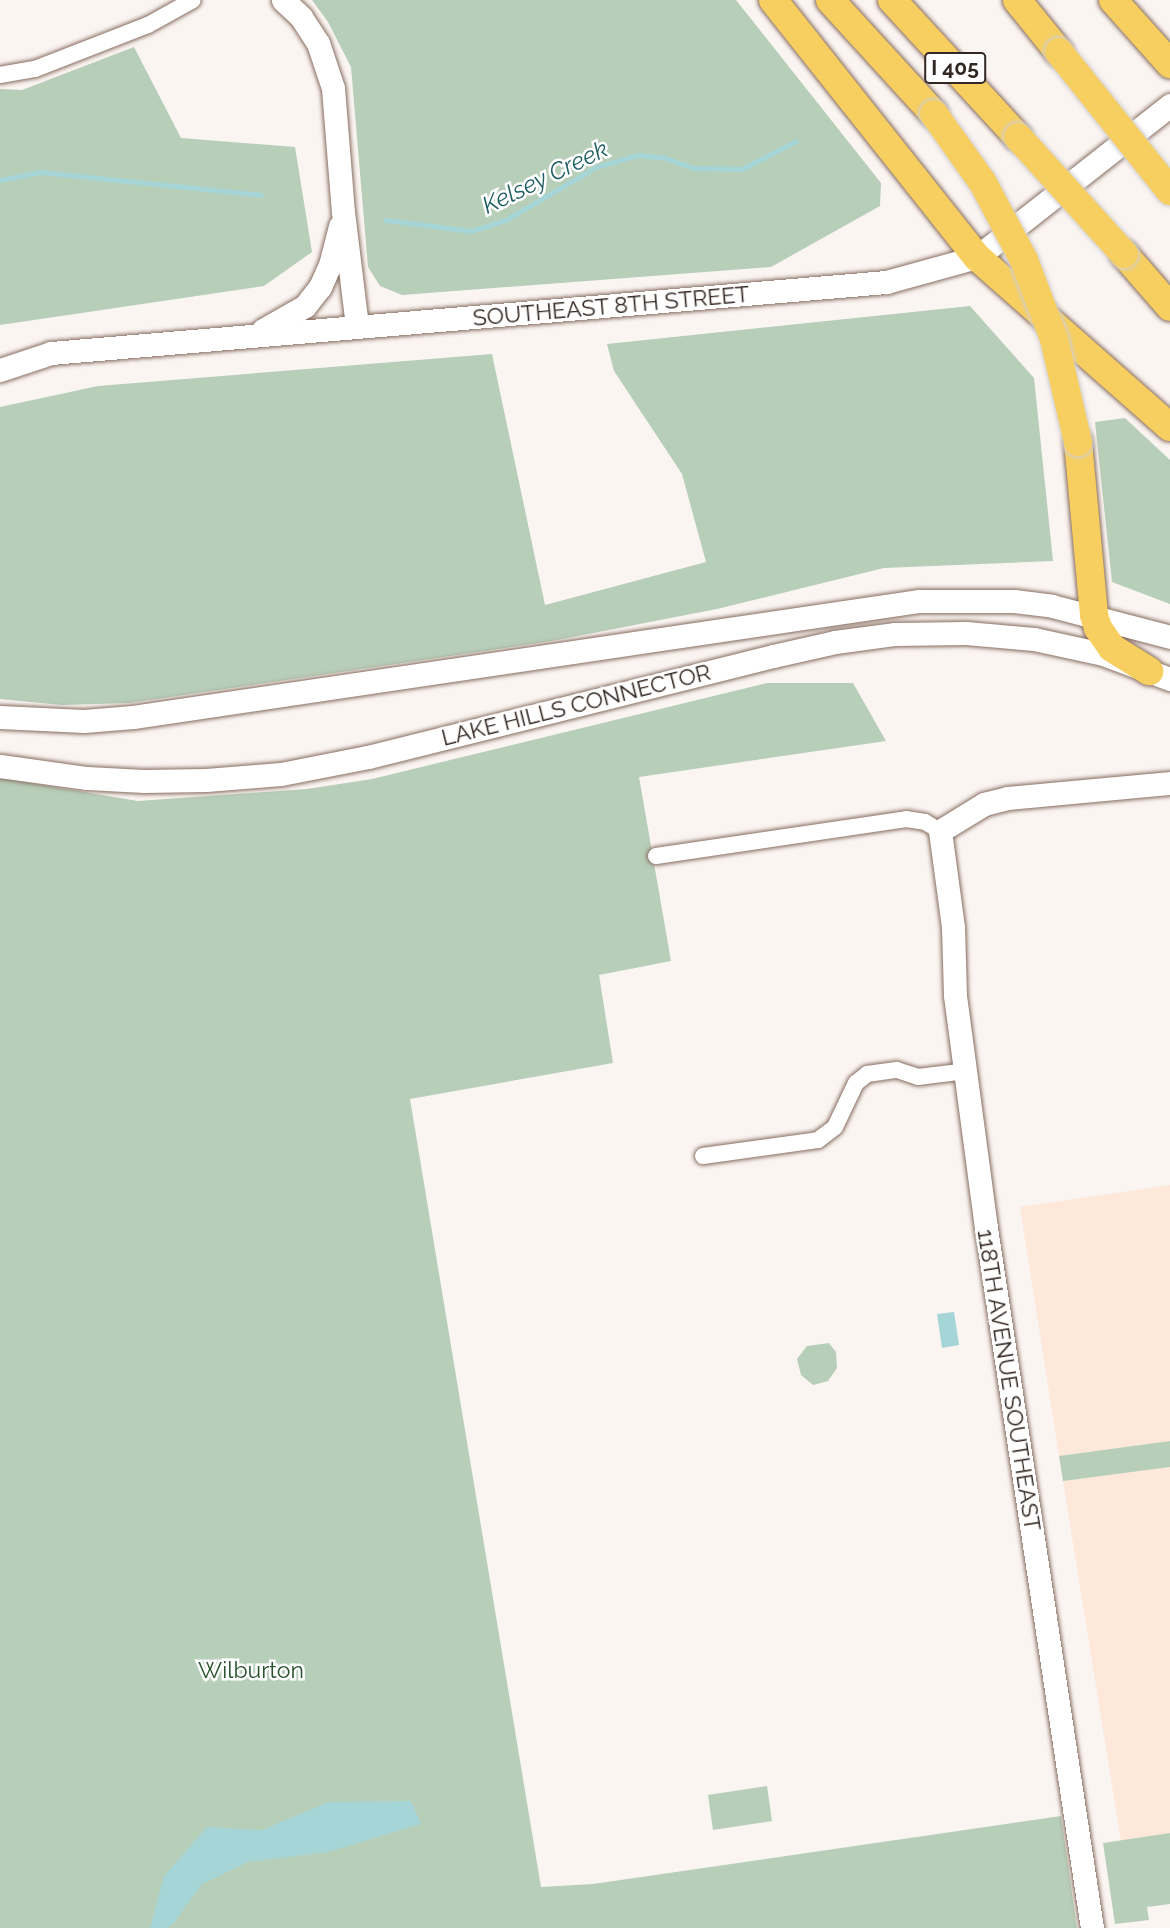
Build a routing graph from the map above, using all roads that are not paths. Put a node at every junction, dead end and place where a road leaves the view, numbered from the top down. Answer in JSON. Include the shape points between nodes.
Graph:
{"nodes":[{"id":1,"x":193,"y":0,"type":"edge"},
{"id":2,"x":283,"y":0,"type":"edge"},
{"id":3,"x":773,"y":0,"type":"edge"},
{"id":4,"x":830,"y":0,"type":"edge"},
{"id":5,"x":892,"y":0,"type":"edge"},
{"id":6,"x":1017,"y":0,"type":"edge"},
{"id":7,"x":1113,"y":0,"type":"edge"},
{"id":8,"x":1170,"y":64,"type":"edge"},
{"id":9,"x":0,"y":75,"type":"edge"},
{"id":10,"x":1170,"y":105,"type":"edge"},
{"id":11,"x":1170,"y":191,"type":"edge"},
{"id":12,"x":343,"y":212,"type":"junction"},
{"id":13,"x":977,"y":257,"type":"junction"},
{"id":14,"x":1170,"y":307,"type":"edge"},
{"id":15,"x":358,"y":326,"type":"junction"},
{"id":16,"x":256,"y":334,"type":"junction"},
{"id":17,"x":0,"y":370,"type":"edge"},
{"id":18,"x":1170,"y":427,"type":"edge"},
{"id":19,"x":1093,"y":602,"type":"junction"},
{"id":20,"x":1170,"y":637,"type":"edge"},
{"id":21,"x":1159,"y":675,"type":"edge"},
{"id":22,"x":0,"y":717,"type":"edge"},
{"id":23,"x":0,"y":766,"type":"edge"},
{"id":24,"x":1170,"y":783,"type":"edge"},
{"id":25,"x":940,"y":831,"type":"junction"},
{"id":26,"x":656,"y":856,"type":"dead end"},
{"id":27,"x":966,"y":1071,"type":"junction"},
{"id":28,"x":703,"y":1156,"type":"dead end"},
{"id":29,"x":1092,"y":1928,"type":"edge"}],
"edges":[{"from":1,"to":9,"type":"street","via":[[148,25],[35,69]]},
{"from":2,"to":12,"type":"main road","via":[[301,17],[326,61],[337,119]]},
{"from":3,"to":13,"type":"highway"},
{"from":4,"to":19,"type":"highway","bridge":true,"via":[[965,153],[1024,260],[1054,339],[1078,442]]},
{"from":5,"to":14,"type":"highway","number":"I 405","bridge":true},
{"from":6,"to":11,"type":"highway","bridge":true},
{"from":7,"to":8,"type":"highway"},
{"from":10,"to":13,"type":"main road","name":"SOUTHEAST 8TH STREET"},
{"from":12,"to":15,"type":"main road"},
{"from":12,"to":16,"type":"main road","via":[[320,287],[305,306]]},
{"from":13,"to":15,"type":"main road","name":"SOUTHEAST 8TH STREET","via":[[859,286]]},
{"from":13,"to":18,"type":"highway"},
{"from":15,"to":16,"type":"main road","name":"SOUTHEAST 8TH STREET"},
{"from":16,"to":17,"type":"main road","name":"SOUTHEAST 8TH STREET","via":[[51,354]]},
{"from":19,"to":20,"type":"main road","name":"LAKE HILLS CONNECTOR"},
{"from":19,"to":21,"type":"highway","via":[[1098,628],[1112,648]]},
{"from":19,"to":22,"type":"main road","name":"LAKE HILLS CONNECTOR","via":[[919,601],[133,717]]},
{"from":21,"to":23,"type":"main road","name":"LAKE HILLS CONNECTOR","via":[[1103,654],[1034,639],[966,633],[895,634],[773,656],[368,757],[281,774],[144,781]]},
{"from":24,"to":25,"type":"main road","via":[[1008,798],[984,804]]},
{"from":25,"to":26,"type":"street","via":[[906,819]]},
{"from":25,"to":27,"type":"main road","name":"118TH AVENUE SOUTHEAST"},
{"from":27,"to":28,"type":"street","via":[[918,1077],[881,1070],[856,1083],[835,1127],[818,1140]]},
{"from":27,"to":29,"type":"main road","name":"118TH AVENUE SOUTHEAST"}]}
